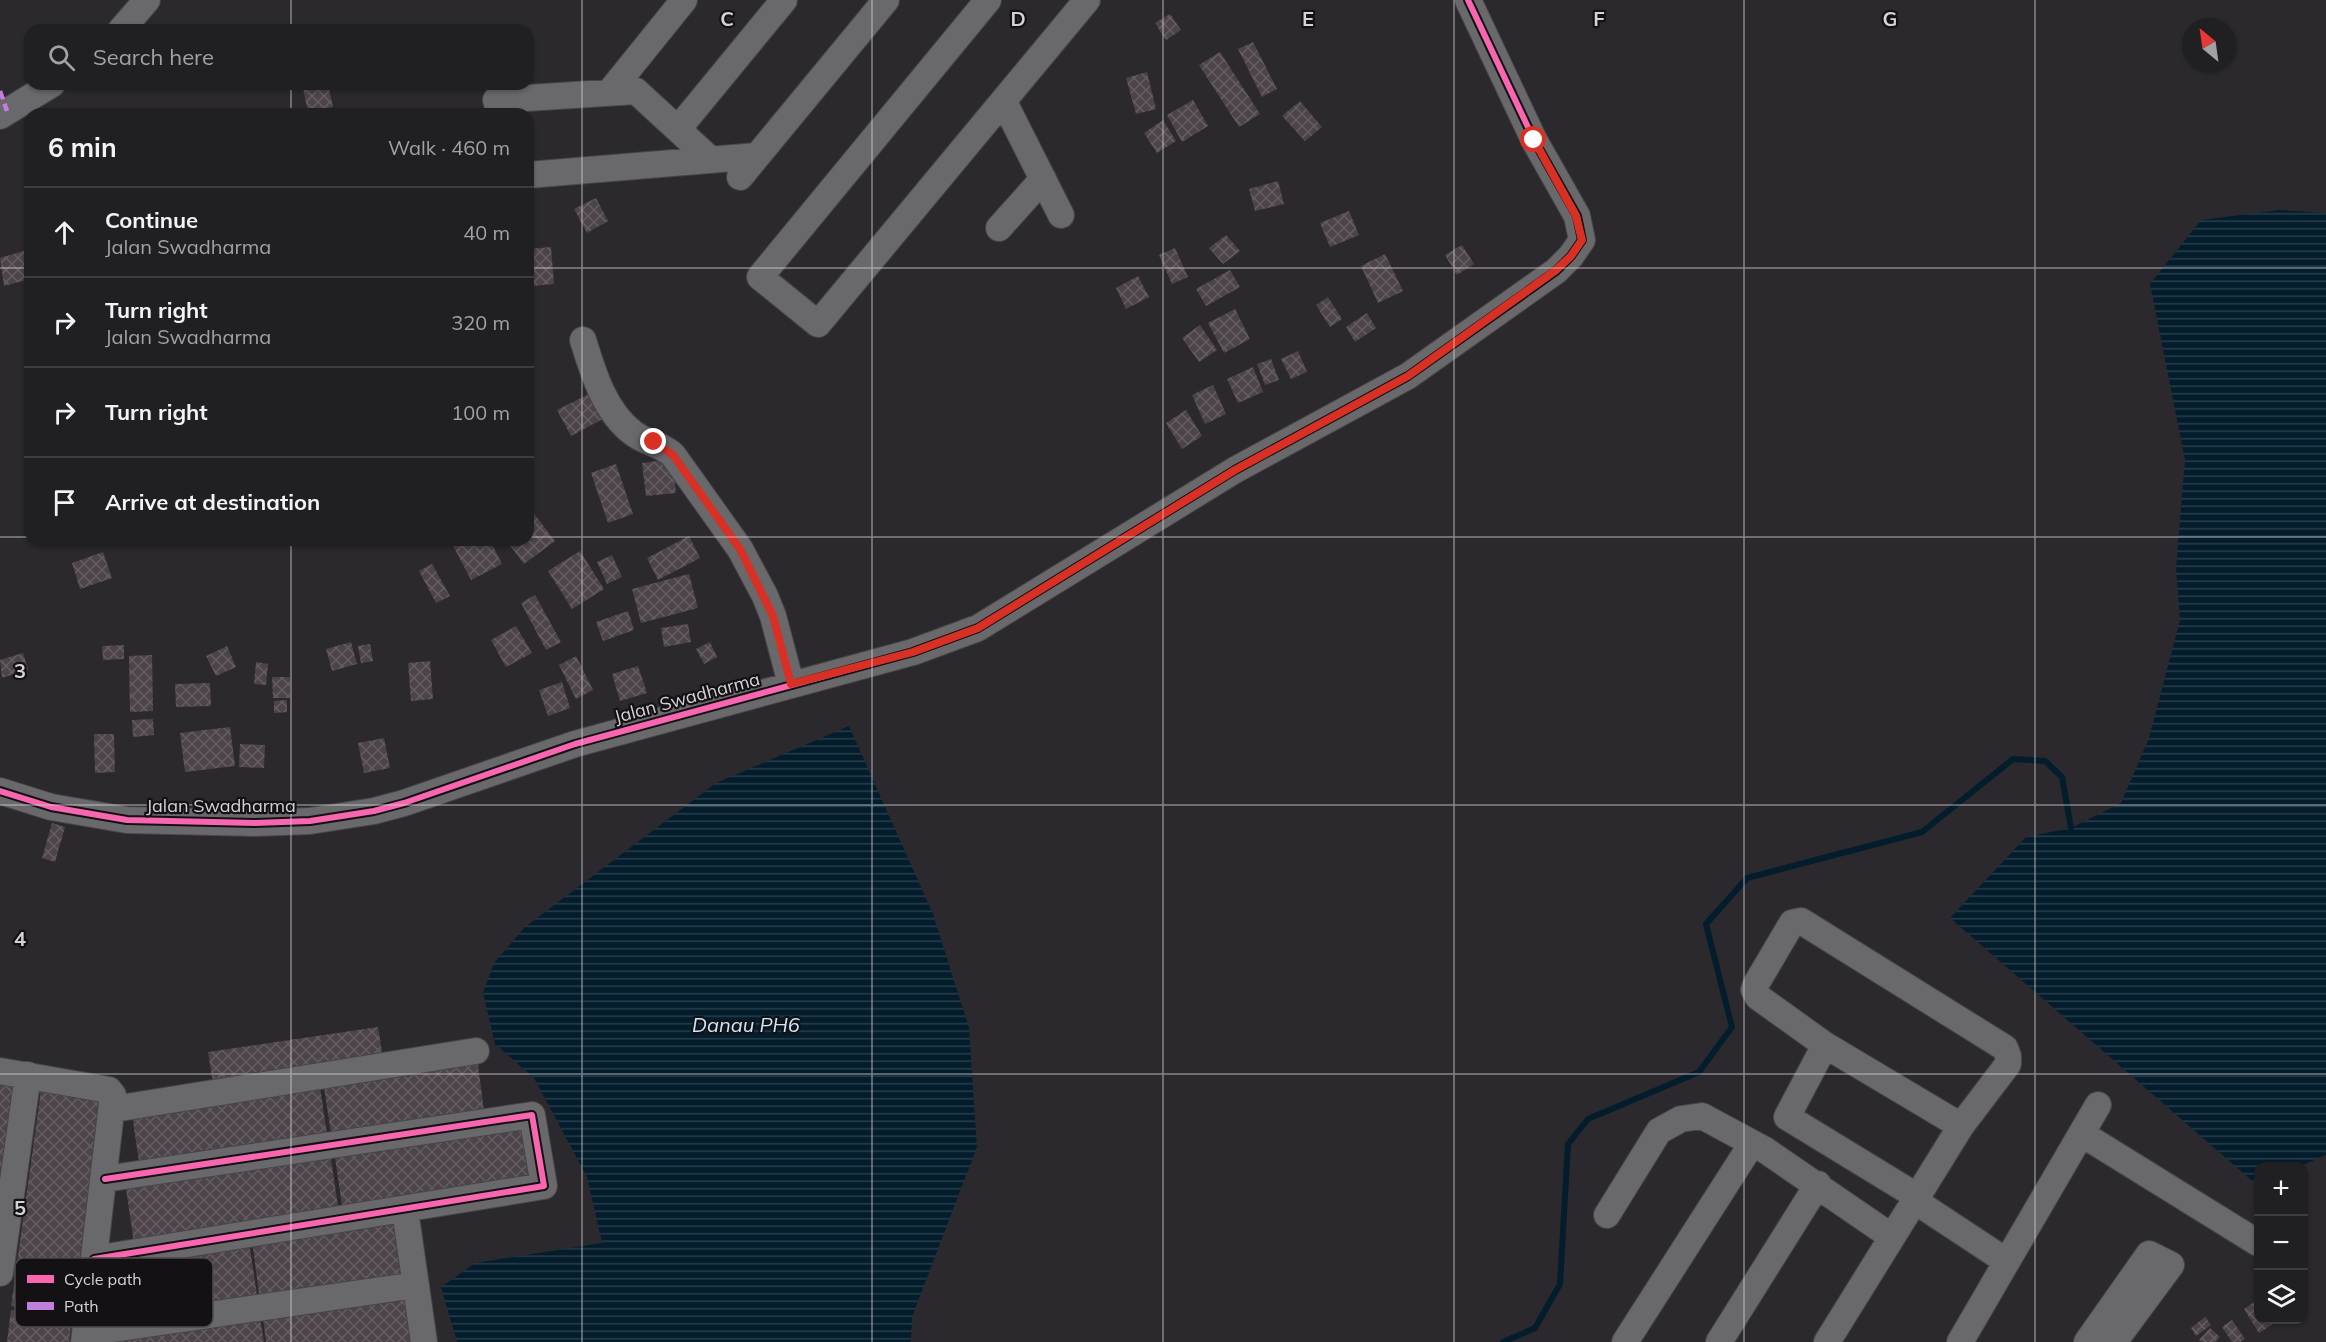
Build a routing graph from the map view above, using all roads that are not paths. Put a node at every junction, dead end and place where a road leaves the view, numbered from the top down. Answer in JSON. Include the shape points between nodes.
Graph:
{"nodes":[{"id":1,"x":147,"y":0,"type":"edge"},
{"id":2,"x":684,"y":0,"type":"edge"},
{"id":3,"x":784,"y":0,"type":"edge"},
{"id":4,"x":885,"y":0,"type":"edge"},
{"id":5,"x":988,"y":0,"type":"edge"},
{"id":6,"x":1087,"y":0,"type":"edge"},
{"id":7,"x":1468,"y":0,"type":"edge"},
{"id":8,"x":126,"y":24,"type":"edge"},
{"id":9,"x":42,"y":90,"type":"edge"},
{"id":10,"x":609,"y":93,"type":"junction"},
{"id":11,"x":1004,"y":102,"type":"junction"},
{"id":12,"x":498,"y":108,"type":"edge"},
{"id":13,"x":0,"y":116,"type":"edge"},
{"id":14,"x":678,"y":129,"type":"junction"},
{"id":15,"x":757,"y":156,"type":"junction"},
{"id":16,"x":711,"y":160,"type":"junction"},
{"id":17,"x":534,"y":174,"type":"edge"},
{"id":18,"x":740,"y":177,"type":"dead end"},
{"id":19,"x":1043,"y":179,"type":"junction"},
{"id":20,"x":1061,"y":215,"type":"dead end"},
{"id":21,"x":999,"y":228,"type":"dead end"},
{"id":22,"x":583,"y":340,"type":"dead end"},
{"id":23,"x":791,"y":684,"type":"junction"},
{"id":24,"x":0,"y":791,"type":"edge"},
{"id":25,"x":1825,"y":1045,"type":"junction"},
{"id":26,"x":476,"y":1051,"type":"dead end"},
{"id":27,"x":0,"y":1071,"type":"edge"},
{"id":28,"x":28,"y":1075,"type":"junction"},
{"id":29,"x":2098,"y":1105,"type":"dead end"},
{"id":30,"x":114,"y":1108,"type":"junction"},
{"id":31,"x":1787,"y":1117,"type":"junction"},
{"id":32,"x":1961,"y":1126,"type":"junction"},
{"id":33,"x":2082,"y":1134,"type":"junction"},
{"id":34,"x":1758,"y":1147,"type":"junction"},
{"id":35,"x":105,"y":1179,"type":"junction"},
{"id":36,"x":1818,"y":1185,"type":"junction"},
{"id":37,"x":1917,"y":1199,"type":"junction"},
{"id":38,"x":405,"y":1210,"type":"junction"},
{"id":39,"x":1607,"y":1215,"type":"dead end"},
{"id":40,"x":1892,"y":1237,"type":"junction"},
{"id":41,"x":2254,"y":1240,"type":"edge"},
{"id":42,"x":94,"y":1258,"type":"edge"},
{"id":43,"x":100,"y":1258,"type":"edge"},
{"id":44,"x":2006,"y":1261,"type":"junction"},
{"id":45,"x":0,"y":1273,"type":"edge"},
{"id":46,"x":416,"y":1285,"type":"junction"},
{"id":47,"x":213,"y":1318,"type":"edge"},
{"id":48,"x":154,"y":1327,"type":"edge"},
{"id":49,"x":85,"y":1338,"type":"edge"},
{"id":50,"x":424,"y":1342,"type":"edge"},
{"id":51,"x":1625,"y":1342,"type":"edge"},
{"id":52,"x":1719,"y":1342,"type":"edge"},
{"id":53,"x":1827,"y":1342,"type":"edge"},
{"id":54,"x":1959,"y":1342,"type":"edge"},
{"id":55,"x":2087,"y":1342,"type":"edge"},
{"id":56,"x":2114,"y":1342,"type":"edge"}],
"edges":[{"from":1,"to":8,"type":"street"},
{"from":2,"to":10,"type":"street"},
{"from":3,"to":14,"type":"street"},
{"from":4,"to":15,"type":"street"},
{"from":5,"to":11,"type":"street","via":[[760,277],[818,324]]},
{"from":6,"to":11,"type":"street"},
{"from":7,"to":23,"type":"street","name":"Jalan Swadharma","via":[[1534,140],[1576,216],[1582,240],[1571,256],[1408,376],[1226,476],[978,628],[913,652]]},
{"from":9,"to":13,"type":"street"},
{"from":10,"to":12,"type":"street","via":[[496,100]]},
{"from":10,"to":14,"type":"street","via":[[636,91]]},
{"from":11,"to":19,"type":"street"},
{"from":14,"to":16,"type":"street"},
{"from":15,"to":16,"type":"street"},
{"from":15,"to":18,"type":"street"},
{"from":16,"to":17,"type":"street"},
{"from":19,"to":20,"type":"street"},
{"from":19,"to":21,"type":"street"},
{"from":22,"to":23,"type":"street","via":[[594,375],[611,406],[632,432],[673,455],[740,549],[773,616]]},
{"from":23,"to":24,"type":"street","name":"Jalan Swadharma","via":[[575,744],[404,803],[310,821],[127,820],[51,807]]},
{"from":25,"to":31,"type":"street"},
{"from":25,"to":32,"type":"street"},
{"from":25,"to":32,"type":"street","via":[[1758,997],[1754,990],[1792,923],[1797,921],[2005,1048],[2008,1064]]},
{"from":26,"to":30,"type":"street"},
{"from":27,"to":28,"type":"street"},
{"from":28,"to":30,"type":"street","via":[[109,1090]]},
{"from":28,"to":45,"type":"street"},
{"from":29,"to":33,"type":"street"},
{"from":30,"to":35,"type":"street"},
{"from":31,"to":34,"type":"street"},
{"from":31,"to":37,"type":"street"},
{"from":32,"to":37,"type":"street"},
{"from":33,"to":41,"type":"street"},
{"from":33,"to":44,"type":"street"},
{"from":34,"to":36,"type":"street"},
{"from":34,"to":39,"type":"street","via":[[1702,1116],[1670,1123],[1659,1131]]},
{"from":34,"to":51,"type":"street"},
{"from":35,"to":38,"type":"street","via":[[532,1115],[544,1186]]},
{"from":35,"to":42,"type":"street"},
{"from":36,"to":40,"type":"street"},
{"from":36,"to":52,"type":"street"},
{"from":37,"to":40,"type":"street"},
{"from":37,"to":44,"type":"street"},
{"from":38,"to":43,"type":"street"},
{"from":38,"to":46,"type":"street"},
{"from":40,"to":53,"type":"street"},
{"from":44,"to":54,"type":"street"},
{"from":46,"to":47,"type":"street"},
{"from":46,"to":50,"type":"street"},
{"from":48,"to":49,"type":"street"},
{"from":55,"to":56,"type":"street","via":[[2149,1254],[2171,1265]]}]}
